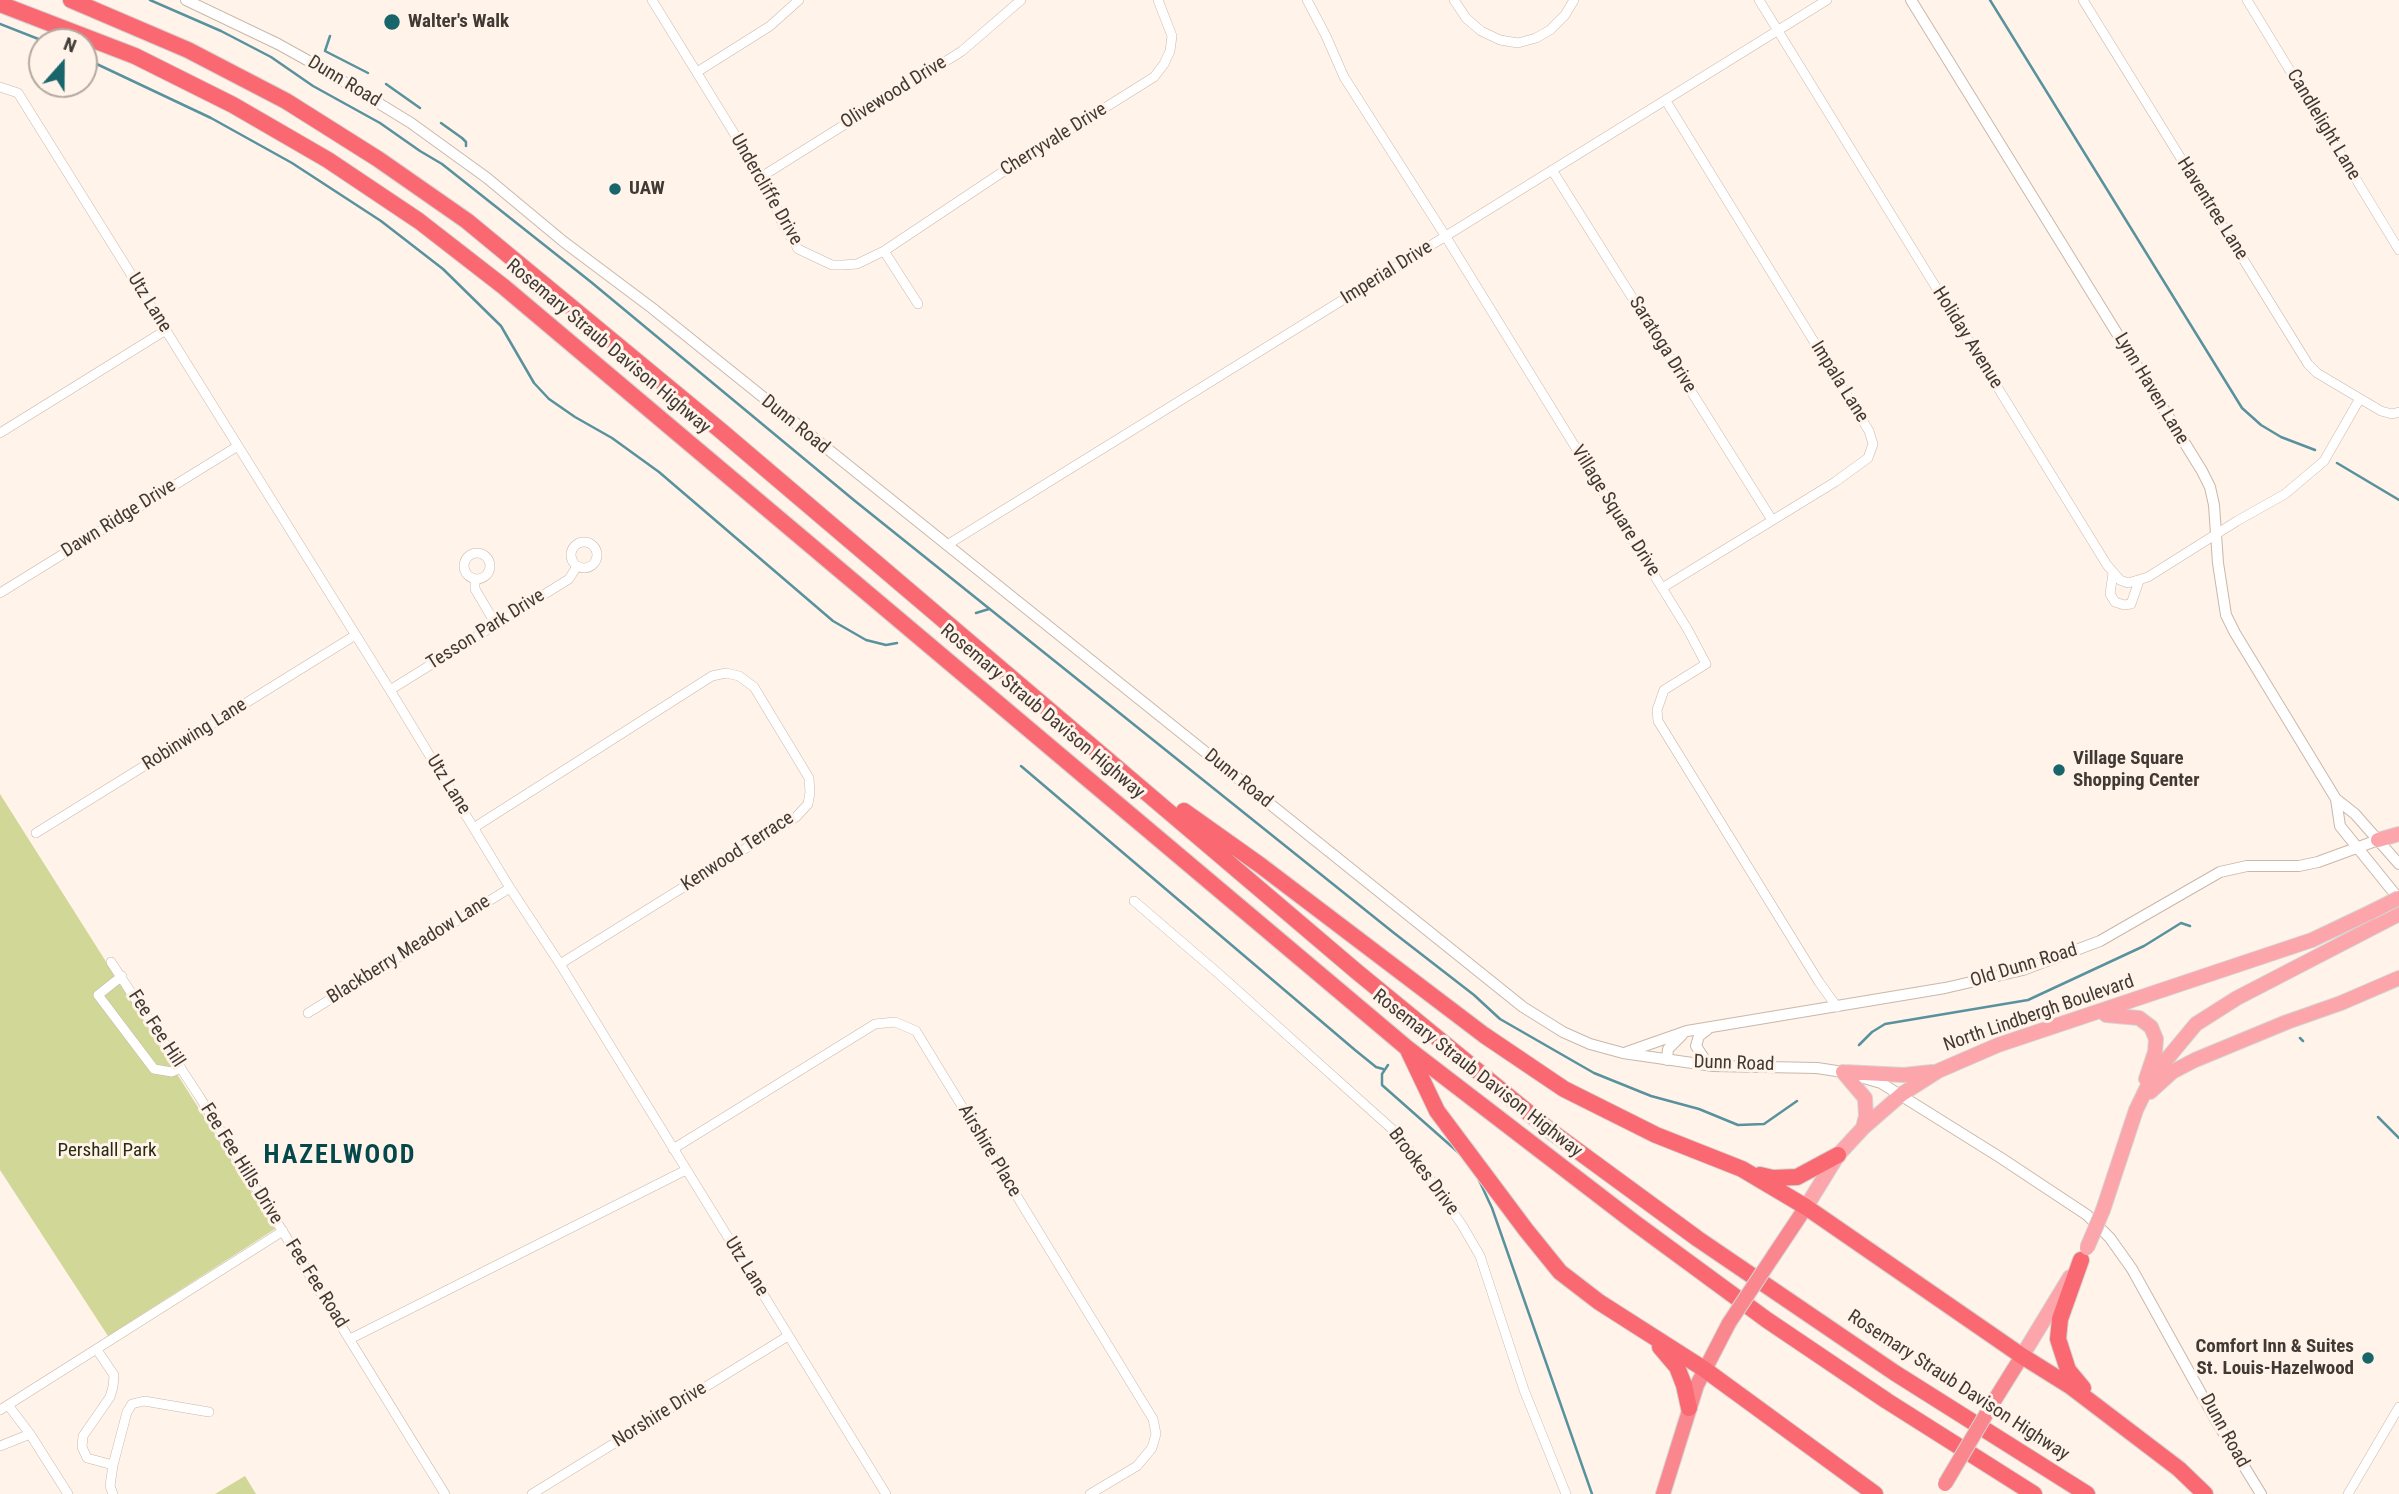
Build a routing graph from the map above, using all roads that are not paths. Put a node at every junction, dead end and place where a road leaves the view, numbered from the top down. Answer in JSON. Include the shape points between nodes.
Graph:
{"nodes":[{"id":1,"x":71,"y":0,"type":"edge"},
{"id":2,"x":187,"y":0,"type":"edge"},
{"id":3,"x":652,"y":0,"type":"edge"},
{"id":4,"x":799,"y":0,"type":"edge"},
{"id":5,"x":1158,"y":0,"type":"edge"},
{"id":6,"x":1307,"y":0,"type":"edge"},
{"id":7,"x":1454,"y":0,"type":"edge"},
{"id":8,"x":1574,"y":0,"type":"edge"},
{"id":9,"x":1759,"y":0,"type":"edge"},
{"id":10,"x":1826,"y":0,"type":"edge"},
{"id":11,"x":1911,"y":0,"type":"edge"},
{"id":12,"x":2083,"y":0,"type":"edge"},
{"id":13,"x":2247,"y":0,"type":"edge"},
{"id":14,"x":1015,"y":2,"type":"edge"},
{"id":15,"x":0,"y":4,"type":"edge"},
{"id":16,"x":1778,"y":31,"type":"junction"},
{"id":17,"x":697,"y":72,"type":"junction"},
{"id":18,"x":1,"y":87,"type":"edge"},
{"id":19,"x":1666,"y":101,"type":"junction"},
{"id":20,"x":1552,"y":170,"type":"junction"},
{"id":21,"x":761,"y":177,"type":"junction"},
{"id":22,"x":1446,"y":237,"type":"junction"},
{"id":23,"x":2399,"y":250,"type":"edge"},
{"id":24,"x":884,"y":251,"type":"junction"},
{"id":25,"x":918,"y":304,"type":"dead end"},
{"id":26,"x":166,"y":330,"type":"junction"},
{"id":27,"x":2360,"y":400,"type":"junction"},
{"id":28,"x":2399,"y":412,"type":"edge"},
{"id":29,"x":0,"y":433,"type":"edge"},
{"id":30,"x":238,"y":446,"type":"junction"},
{"id":31,"x":1772,"y":520,"type":"junction"},
{"id":32,"x":2216,"y":534,"type":"junction"},
{"id":33,"x":947,"y":545,"type":"junction"},
{"id":34,"x":577,"y":566,"type":"dead end"},
{"id":35,"x":2113,"y":573,"type":"junction"},
{"id":36,"x":475,"y":579,"type":"dead end"},
{"id":37,"x":2140,"y":581,"type":"junction"},
{"id":38,"x":1662,"y":588,"type":"junction"},
{"id":39,"x":0,"y":593,"type":"edge"},
{"id":40,"x":495,"y":623,"type":"junction"},
{"id":41,"x":354,"y":636,"type":"junction"},
{"id":42,"x":390,"y":690,"type":"junction"},
{"id":43,"x":1105,"y":755,"type":"junction"},
{"id":44,"x":2336,"y":799,"type":"junction"},
{"id":45,"x":475,"y":827,"type":"junction"},
{"id":46,"x":36,"y":833,"type":"dead end"},
{"id":47,"x":2399,"y":834,"type":"edge"},
{"id":48,"x":2378,"y":840,"type":"junction"},
{"id":49,"x":2356,"y":847,"type":"junction"},
{"id":50,"x":2399,"y":864,"type":"edge"},
{"id":51,"x":510,"y":888,"type":"junction"},
{"id":52,"x":2399,"y":899,"type":"edge"},
{"id":53,"x":1134,"y":901,"type":"dead end"},
{"id":54,"x":2399,"y":914,"type":"edge"},
{"id":55,"x":2376,"y":918,"type":"junction"},
{"id":56,"x":111,"y":962,"type":"dead end"},
{"id":57,"x":560,"y":964,"type":"junction"},
{"id":58,"x":122,"y":976,"type":"junction"},
{"id":59,"x":2399,"y":978,"type":"edge"},
{"id":60,"x":1837,"y":1007,"type":"junction"},
{"id":61,"x":308,"y":1013,"type":"dead end"},
{"id":62,"x":2094,"y":1014,"type":"junction"},
{"id":63,"x":1708,"y":1028,"type":"junction"},
{"id":64,"x":1687,"y":1031,"type":"junction"},
{"id":65,"x":1407,"y":1048,"type":"junction"},
{"id":66,"x":1623,"y":1053,"type":"junction"},
{"id":67,"x":1667,"y":1060,"type":"junction"},
{"id":68,"x":1713,"y":1066,"type":"junction"},
{"id":69,"x":181,"y":1068,"type":"junction"},
{"id":70,"x":1938,"y":1071,"type":"junction"},
{"id":71,"x":1843,"y":1072,"type":"junction"},
{"id":72,"x":1902,"y":1094,"type":"junction"},
{"id":73,"x":199,"y":1096,"type":"joint"},
{"id":74,"x":2136,"y":1110,"type":"junction"},
{"id":75,"x":1863,"y":1128,"type":"junction"},
{"id":76,"x":673,"y":1149,"type":"junction"},
{"id":77,"x":1838,"y":1155,"type":"junction"},
{"id":78,"x":686,"y":1170,"type":"junction"},
{"id":79,"x":1749,"y":1173,"type":"junction"},
{"id":80,"x":1772,"y":1187,"type":"junction"},
{"id":81,"x":1806,"y":1207,"type":"junction"},
{"id":82,"x":283,"y":1231,"type":"junction"},
{"id":83,"x":2084,"y":1254,"type":"junction"},
{"id":84,"x":1637,"y":1326,"type":"junction"},
{"id":85,"x":788,"y":1336,"type":"junction"},
{"id":86,"x":350,"y":1339,"type":"junction"},
{"id":87,"x":97,"y":1350,"type":"junction"},
{"id":88,"x":2022,"y":1356,"type":"junction"},
{"id":89,"x":1704,"y":1369,"type":"junction"},
{"id":90,"x":2399,"y":1407,"type":"edge"},
{"id":91,"x":4,"y":1408,"type":"edge"},
{"id":92,"x":1689,"y":1408,"type":"junction"},
{"id":93,"x":209,"y":1412,"type":"dead end"},
{"id":94,"x":2129,"y":1430,"type":"junction"},
{"id":95,"x":30,"y":1434,"type":"junction"},
{"id":96,"x":0,"y":1446,"type":"edge"},
{"id":97,"x":113,"y":1465,"type":"junction"},
{"id":98,"x":1942,"y":1489,"type":"edge"},
{"id":99,"x":68,"y":1494,"type":"edge"},
{"id":100,"x":113,"y":1494,"type":"edge"},
{"id":101,"x":445,"y":1494,"type":"edge"},
{"id":102,"x":532,"y":1494,"type":"edge"},
{"id":103,"x":886,"y":1494,"type":"edge"},
{"id":104,"x":1090,"y":1494,"type":"edge"},
{"id":105,"x":1566,"y":1494,"type":"edge"},
{"id":106,"x":1663,"y":1494,"type":"edge"},
{"id":107,"x":1875,"y":1494,"type":"edge"},
{"id":108,"x":2034,"y":1494,"type":"edge"},
{"id":109,"x":2087,"y":1494,"type":"edge"},
{"id":110,"x":2205,"y":1494,"type":"edge"},
{"id":111,"x":2261,"y":1494,"type":"edge"},
{"id":112,"x":2348,"y":1494,"type":"edge"}],
"edges":[{"from":1,"to":43,"type":"highway","name":"Rosemary Straub Davison Highway","via":[[188,50],[274,95],[445,205],[710,421]]},
{"from":2,"to":33,"type":"street","name":"Dunn Road","via":[[323,69],[447,148]]},
{"from":3,"to":17,"type":"street","name":"Undercliffe Drive"},
{"from":4,"to":17,"type":"street","via":[[770,26]]},
{"from":5,"to":24,"type":"street","name":"Cherryvale Drive","via":[[1172,36],[1164,64],[1154,78]]},
{"from":6,"to":22,"type":"street","name":"Village Square Drive","via":[[1344,77]]},
{"from":7,"to":8,"type":"street","via":[[1481,31],[1518,43],[1550,30]]},
{"from":9,"to":16,"type":"street","name":"Holiday Avenue"},
{"from":10,"to":16,"type":"street","name":"Imperial Drive"},
{"from":11,"to":32,"type":"street","name":"Lynn Haven Lane","via":[[2202,471],[2210,486]]},
{"from":12,"to":27,"type":"street","name":"Haventree Lane","via":[[2308,364]]},
{"from":13,"to":23,"type":"street","name":"Candlelight Lane"},
{"from":14,"to":21,"type":"street","name":"Olivewood Drive","via":[[962,51]]},
{"from":15,"to":65,"type":"highway","name":"Rosemary Straub Davison Highway","via":[[135,56],[233,105],[340,167],[451,244]]},
{"from":16,"to":19,"type":"street","name":"Imperial Drive"},
{"from":16,"to":35,"type":"street","name":"Holiday Avenue"},
{"from":17,"to":21,"type":"street","name":"Undercliffe Drive"},
{"from":18,"to":26,"type":"street","name":"Utz Lane","via":[[18,93]]},
{"from":19,"to":20,"type":"street","name":"Imperial Drive"},
{"from":19,"to":31,"type":"street","name":"Impala Lane","via":[[1873,444],[1868,457],[1853,469]]},
{"from":20,"to":22,"type":"street","name":"Imperial Drive"},
{"from":20,"to":31,"type":"street","name":"Saratoga Drive"},
{"from":21,"to":24,"type":"street","name":"Undercliffe Drive","via":[[790,238],[807,255],[843,265],[857,264]]},
{"from":22,"to":33,"type":"street","name":"Imperial Drive"},
{"from":22,"to":38,"type":"street","name":"Village Square Drive"},
{"from":24,"to":25,"type":"street"},
{"from":26,"to":29,"type":"street"},
{"from":26,"to":30,"type":"street","name":"Utz Lane"},
{"from":27,"to":28,"type":"street","name":"Haventree Lane","via":[[2381,411]]},
{"from":27,"to":32,"type":"street","via":[[2324,461],[2309,475]]},
{"from":30,"to":39,"type":"street","name":"Dawn Ridge Drive"},
{"from":30,"to":41,"type":"street","name":"Utz Lane"},
{"from":31,"to":38,"type":"street","name":"Impala Lane"},
{"from":32,"to":37,"type":"street"},
{"from":32,"to":44,"type":"street","name":"Lynn Haven Lane","via":[[2226,615]]},
{"from":33,"to":66,"type":"street","name":"Dunn Road","via":[[1505,995],[1563,1032]]},
{"from":34,"to":40,"type":"street","name":"Tesson Park Drive","via":[[569,579]]},
{"from":35,"to":37,"type":"street","via":[[2128,583]]},
{"from":35,"to":37,"type":"street","via":[[2110,594],[2124,606],[2131,604]]},
{"from":36,"to":40,"type":"street","via":[[475,589]]},
{"from":38,"to":60,"type":"street","name":"Village Square Drive","via":[[1706,664],[1664,690],[1658,722]]},
{"from":40,"to":42,"type":"street","name":"Tesson Park Drive"},
{"from":41,"to":42,"type":"street","name":"Utz Lane"},
{"from":41,"to":46,"type":"street","name":"Robinwing Lane"},
{"from":42,"to":45,"type":"street","name":"Utz Lane"},
{"from":43,"to":79,"type":"highway","via":[[1564,1089],[1656,1135]]},
{"from":43,"to":109,"type":"highway","name":"Rosemary Straub Davison Highway","via":[[1457,1056],[1584,1157],[1895,1373]]},
{"from":44,"to":48,"type":"street","name":"Lynn Haven Lane"},
{"from":44,"to":49,"type":"street","name":"Lynn Haven Lane","via":[[2340,825]]},
{"from":45,"to":51,"type":"street","name":"Utz Lane"},
{"from":45,"to":57,"type":"street","name":"Kenwood Terrace","via":[[712,677],[740,676],[754,687],[809,778],[808,804],[796,817]]},
{"from":47,"to":48,"type":"main road"},
{"from":48,"to":49,"type":"street","name":"Old Dunn Road"},
{"from":48,"to":50,"type":"street","name":"Lynn Haven Lane"},
{"from":49,"to":52,"type":"street","name":"Lynn Haven Lane"},
{"from":49,"to":60,"type":"street","name":"Old Dunn Road","via":[[2309,864],[2247,866],[2220,872],[2100,941],[2023,970]]},
{"from":51,"to":57,"type":"street","name":"Utz Lane"},
{"from":51,"to":61,"type":"street","name":"Blackberry Meadow Lane"},
{"from":52,"to":55,"type":"main road","name":"North Lindbergh Boulevard","bridge":true},
{"from":53,"to":105,"type":"street","name":"Brookes Drive","via":[[1392,1129],[1411,1152],[1480,1256],[1524,1390]]},
{"from":54,"to":55,"type":"main road","name":"North Lindbergh Boulevard"},
{"from":55,"to":62,"type":"main road","name":"North Lindbergh Boulevard"},
{"from":55,"to":74,"type":"main road","name":"North Lindbergh Boulevard","via":[[2196,1024],[2152,1077]]},
{"from":56,"to":58,"type":"street","name":"Fee Fee Hill"},
{"from":57,"to":76,"type":"street","name":"Utz Lane"},
{"from":58,"to":69,"type":"street","name":"Fee Fee Hill"},
{"from":58,"to":69,"type":"street","via":[[98,995],[154,1069],[172,1072]]},
{"from":59,"to":74,"type":"main road","via":[[2194,1060],[2163,1079]]},
{"from":60,"to":63,"type":"street","name":"Old Dunn Road"},
{"from":62,"to":70,"type":"main road","name":"North Lindbergh Boulevard","via":[[1998,1045]]},
{"from":62,"to":74,"type":"main road","via":[[2139,1018],[2151,1027],[2155,1052]]},
{"from":63,"to":64,"type":"street","name":"Old Dunn Road"},
{"from":63,"to":68,"type":"street","via":[[1696,1046]]},
{"from":64,"to":66,"type":"street","name":"Old Dunn Road"},
{"from":64,"to":67,"type":"street","via":[[1668,1049]]},
{"from":65,"to":84,"type":"highway","via":[[1437,1111],[1560,1272]]},
{"from":65,"to":108,"type":"highway","name":"Rosemary Straub Davison Highway","via":[[1756,1312]]},
{"from":66,"to":67,"type":"street","name":"Dunn Road"},
{"from":67,"to":68,"type":"street","name":"Dunn Road"},
{"from":68,"to":71,"type":"street","name":"Dunn Road"},
{"from":69,"to":73,"type":"street","name":"Fee Fee Hill"},
{"from":70,"to":71,"type":"main road","via":[[1904,1075]]},
{"from":70,"to":72,"type":"main road","name":"North Lindbergh Boulevard"},
{"from":71,"to":72,"type":"street","name":"Dunn Road"},
{"from":71,"to":75,"type":"main road","via":[[1865,1098]]},
{"from":72,"to":75,"type":"main road","name":"North Lindbergh Boulevard"},
{"from":72,"to":111,"type":"street","name":"Dunn Road","via":[[2076,1208],[2110,1238]]},
{"from":73,"to":82,"type":"street","name":"Fee Fee Hills Drive"},
{"from":74,"to":83,"type":"main road","name":"North Lindbergh Boulevard","bridge":true},
{"from":75,"to":77,"type":"main road","name":"North Lindbergh Boulevard"},
{"from":76,"to":78,"type":"street","name":"Utz Lane"},
{"from":76,"to":104,"type":"street","name":"Airshire Place","via":[[875,1024],[895,1023],[916,1031],[1153,1419],[1156,1434],[1152,1448],[1137,1466]]},
{"from":77,"to":79,"type":"highway","via":[[1797,1177]]},
{"from":77,"to":80,"type":"highway","via":[[1799,1187]]},
{"from":77,"to":81,"type":"main road","name":"North Lindbergh Boulevard"},
{"from":78,"to":85,"type":"street","name":"Utz Lane"},
{"from":78,"to":86,"type":"street","name":"Fee Fee Road"},
{"from":79,"to":80,"type":"highway"},
{"from":80,"to":81,"type":"highway"},
{"from":81,"to":88,"type":"highway"},
{"from":81,"to":89,"type":"highway","name":"North Lindbergh Boulevard","bridge":true},
{"from":82,"to":86,"type":"street","name":"Fee Fee Road"},
{"from":82,"to":87,"type":"street","name":"Fee Fee Road"},
{"from":83,"to":88,"type":"main road","name":"North Lindbergh Boulevard"},
{"from":83,"to":94,"type":"highway","via":[[2060,1319],[2062,1355],[2078,1384]]},
{"from":84,"to":89,"type":"highway"},
{"from":84,"to":92,"type":"highway","via":[[1677,1367]]},
{"from":85,"to":102,"type":"street","name":"Norshire Drive"},
{"from":85,"to":103,"type":"street","name":"Utz Lane"},
{"from":86,"to":101,"type":"street"},
{"from":87,"to":91,"type":"street","name":"Fee Fee Road"},
{"from":87,"to":97,"type":"street","via":[[114,1375],[113,1387],[83,1436],[82,1447],[87,1458]]},
{"from":88,"to":94,"type":"highway"},
{"from":88,"to":98,"type":"highway","name":"North Lindbergh Boulevard","bridge":true},
{"from":89,"to":92,"type":"highway","name":"North Lindbergh Boulevard"},
{"from":89,"to":107,"type":"highway"},
{"from":90,"to":112,"type":"street"},
{"from":91,"to":95,"type":"street"},
{"from":92,"to":106,"type":"highway","name":"North Lindbergh Boulevard"},
{"from":93,"to":97,"type":"street","via":[[132,1404]]},
{"from":94,"to":110,"type":"highway"},
{"from":95,"to":96,"type":"street"},
{"from":95,"to":99,"type":"street"},
{"from":97,"to":100,"type":"street"}]}
